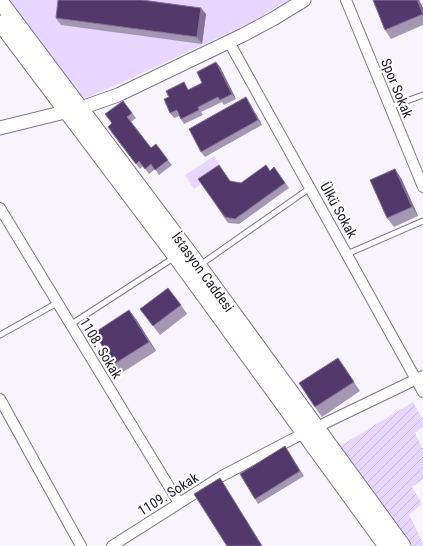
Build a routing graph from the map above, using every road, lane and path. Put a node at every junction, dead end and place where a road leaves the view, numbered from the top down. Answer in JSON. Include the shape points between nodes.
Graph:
{"nodes":[{"id":1,"x":304,"y":0,"type":"edge"},
{"id":2,"x":346,"y":0,"type":"edge"},
{"id":3,"x":0,"y":1,"type":"edge"},
{"id":4,"x":0,"y":23,"type":"edge"},
{"id":5,"x":230,"y":42,"type":"junction"},
{"id":6,"x":423,"y":95,"type":"edge"},
{"id":7,"x":390,"y":107,"type":"junction"},
{"id":8,"x":74,"y":110,"type":"junction"},
{"id":9,"x":0,"y":128,"type":"edge"},
{"id":10,"x":423,"y":187,"type":"edge"},
{"id":11,"x":310,"y":188,"type":"junction"},
{"id":12,"x":0,"y":208,"type":"edge"},
{"id":13,"x":423,"y":222,"type":"edge"},
{"id":14,"x":347,"y":254,"type":"junction"},
{"id":15,"x":176,"y":257,"type":"junction"},
{"id":16,"x":199,"y":266,"type":"junction"},
{"id":17,"x":57,"y":303,"type":"junction"},
{"id":18,"x":70,"y":325,"type":"junction"},
{"id":19,"x":0,"y":335,"type":"edge"},
{"id":20,"x":419,"y":377,"type":"edge"},
{"id":21,"x":423,"y":392,"type":"edge"},
{"id":22,"x":0,"y":399,"type":"edge"},
{"id":23,"x":311,"y":430,"type":"junction"},
{"id":24,"x":179,"y":503,"type":"junction"},
{"id":25,"x":82,"y":546,"type":"edge"},
{"id":26,"x":112,"y":546,"type":"edge"},
{"id":27,"x":386,"y":546,"type":"edge"},
{"id":28,"x":403,"y":546,"type":"edge"}],
"edges":[{"from":1,"to":5,"type":"street"},
{"from":2,"to":7,"type":"street","name":"Spor Sokak"},
{"from":3,"to":8,"type":"main road","name":"İstasyon Caddesi"},
{"from":4,"to":8,"type":"main road","name":"İstasyon Caddesi"},
{"from":5,"to":8,"type":"street","via":[[118,95]]},
{"from":5,"to":11,"type":"street","name":"Ülkü Sokak"},
{"from":6,"to":7,"type":"lane"},
{"from":7,"to":10,"type":"street","name":"Spor Sokak"},
{"from":8,"to":9,"type":"street"},
{"from":8,"to":15,"type":"main road","name":"İstasyon Caddesi"},
{"from":8,"to":16,"type":"main road","name":"İstasyon Caddesi"},
{"from":11,"to":14,"type":"street","name":"Ülkü Sokak"},
{"from":11,"to":16,"type":"lane"},
{"from":12,"to":17,"type":"street","name":"1108. Sokak"},
{"from":13,"to":14,"type":"lane"},
{"from":14,"to":20,"type":"street","name":"Ülkü Sokak"},
{"from":15,"to":18,"type":"lane"},
{"from":15,"to":23,"type":"main road","name":"İstasyon Caddesi"},
{"from":16,"to":23,"type":"main road","name":"İstasyon Caddesi"},
{"from":17,"to":18,"type":"street","name":"1108. Sokak"},
{"from":17,"to":19,"type":"lane"},
{"from":18,"to":24,"type":"street","name":"1108. Sokak"},
{"from":20,"to":21,"type":"street","name":"Ülkü Sokak"},
{"from":20,"to":23,"type":"street","name":"1109. Sokak"},
{"from":22,"to":25,"type":"street"},
{"from":23,"to":24,"type":"street","name":"1109. Sokak","via":[[243,465]]},
{"from":23,"to":27,"type":"main road","name":"İstasyon Caddesi"},
{"from":23,"to":28,"type":"main road","name":"İstasyon Caddesi"},
{"from":24,"to":26,"type":"street","name":"1109. Sokak"}]}
